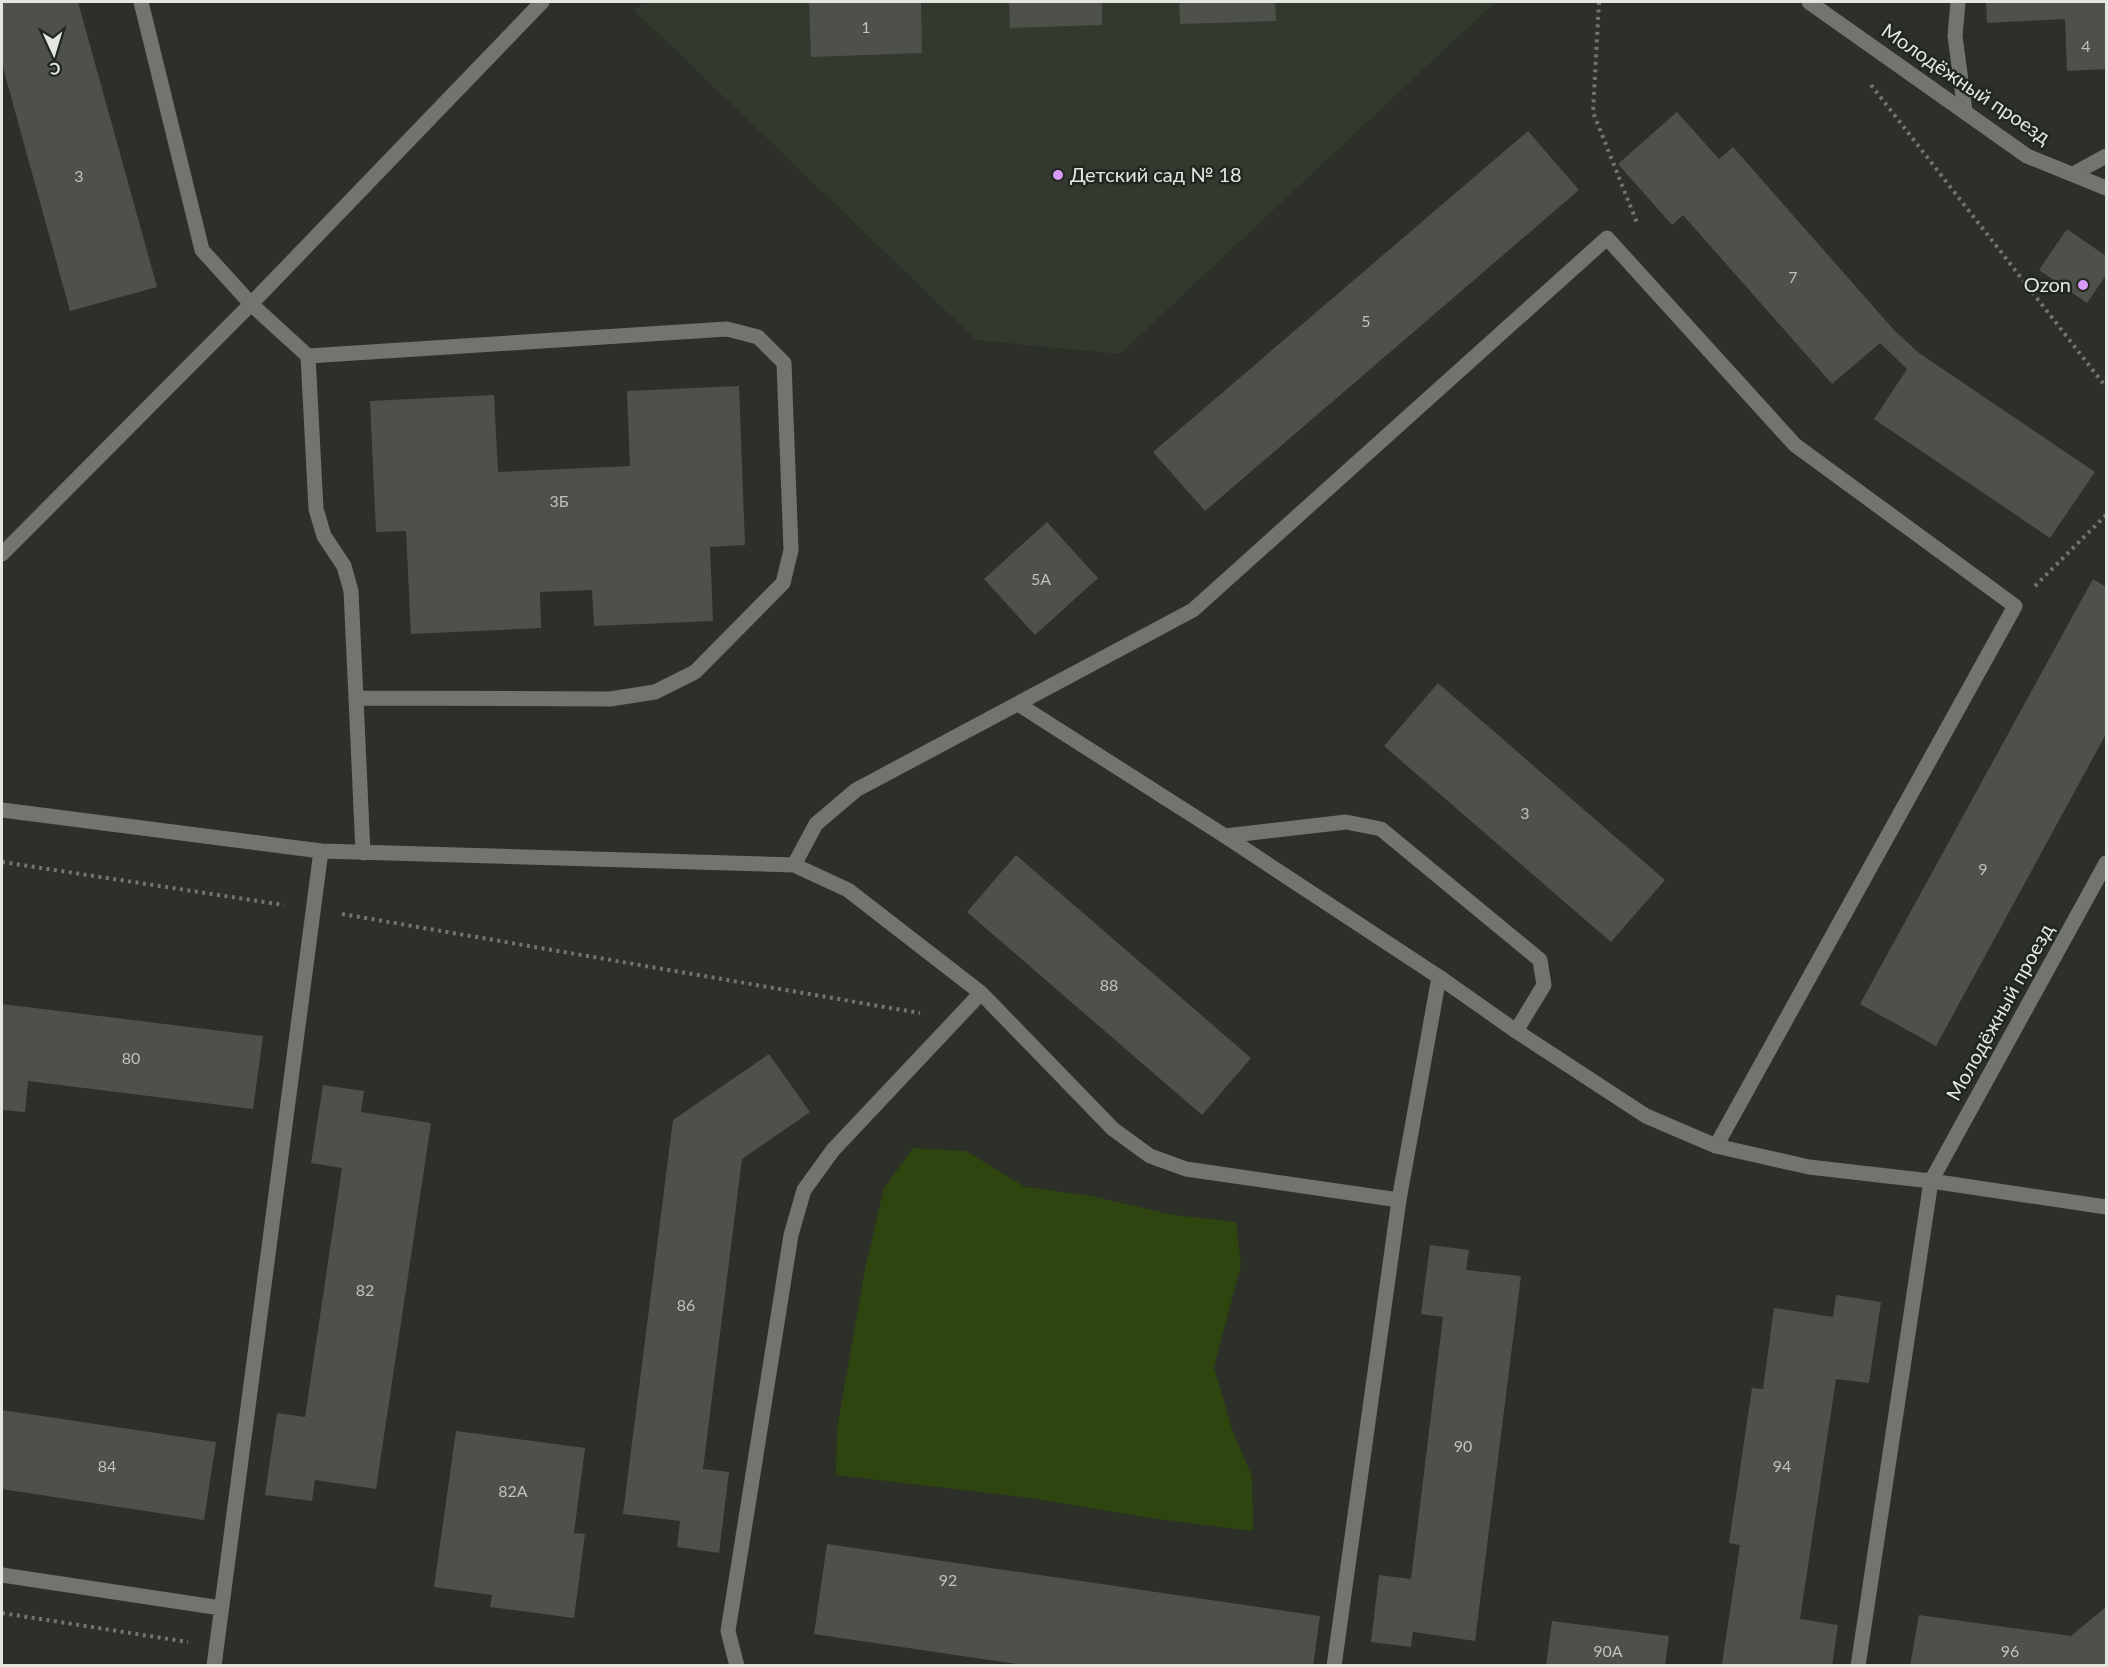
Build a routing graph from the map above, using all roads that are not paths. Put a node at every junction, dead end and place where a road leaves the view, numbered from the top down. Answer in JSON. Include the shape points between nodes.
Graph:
{"nodes":[{"id":1,"x":141,"y":2,"type":"edge"},
{"id":2,"x":543,"y":2,"type":"edge"},
{"id":3,"x":1809,"y":2,"type":"edge"},
{"id":4,"x":1958,"y":2,"type":"edge"},
{"id":5,"x":1965,"y":111,"type":"junction"},
{"id":6,"x":2106,"y":156,"type":"edge"},
{"id":7,"x":2073,"y":174,"type":"junction"},
{"id":8,"x":2106,"y":188,"type":"edge"},
{"id":9,"x":251,"y":304,"type":"junction"},
{"id":10,"x":308,"y":356,"type":"junction"},
{"id":11,"x":2,"y":554,"type":"edge"},
{"id":12,"x":356,"y":698,"type":"junction"},
{"id":13,"x":1018,"y":704,"type":"junction"},
{"id":14,"x":2,"y":810,"type":"edge"},
{"id":15,"x":1225,"y":836,"type":"junction"},
{"id":16,"x":321,"y":851,"type":"junction"},
{"id":17,"x":363,"y":853,"type":"junction"},
{"id":18,"x":2106,"y":863,"type":"edge"},
{"id":19,"x":794,"y":865,"type":"junction"},
{"id":20,"x":1439,"y":977,"type":"junction"},
{"id":21,"x":981,"y":993,"type":"junction"},
{"id":22,"x":1516,"y":1031,"type":"junction"},
{"id":23,"x":1716,"y":1146,"type":"junction"},
{"id":24,"x":1931,"y":1181,"type":"junction"},
{"id":25,"x":1399,"y":1200,"type":"junction"},
{"id":26,"x":2106,"y":1207,"type":"edge"},
{"id":27,"x":2,"y":1575,"type":"edge"},
{"id":28,"x":220,"y":1608,"type":"junction"},
{"id":29,"x":214,"y":1665,"type":"edge"},
{"id":30,"x":737,"y":1665,"type":"edge"},
{"id":31,"x":1334,"y":1665,"type":"edge"},
{"id":32,"x":1858,"y":1665,"type":"edge"}],
"edges":[{"from":1,"to":9,"type":"street","via":[[202,250]]},
{"from":2,"to":9,"type":"street"},
{"from":3,"to":5,"type":"street","name":"Молодёжный проезд"},
{"from":4,"to":5,"type":"street","via":[[1955,36]]},
{"from":5,"to":7,"type":"street","name":"Молодёжный проезд","via":[[2027,156]]},
{"from":6,"to":7,"type":"street"},
{"from":7,"to":8,"type":"street","name":"Молодёжный проезд"},
{"from":9,"to":10,"type":"street"},
{"from":9,"to":11,"type":"street"},
{"from":10,"to":12,"type":"street","via":[[316,509],[324,536],[344,566],[351,591]]},
{"from":10,"to":12,"type":"street","via":[[727,329],[758,337],[784,363],[791,550],[783,582],[695,672],[655,692],[610,699]]},
{"from":12,"to":17,"type":"street"},
{"from":13,"to":15,"type":"street"},
{"from":13,"to":19,"type":"street","via":[[856,790],[816,824]]},
{"from":13,"to":23,"type":"street","via":[[1193,610],[1607,238],[1795,446],[2015,606]]},
{"from":14,"to":16,"type":"street"},
{"from":15,"to":20,"type":"street"},
{"from":15,"to":22,"type":"street","via":[[1346,822],[1381,829],[1540,960],[1544,985]]},
{"from":16,"to":17,"type":"street"},
{"from":16,"to":28,"type":"street"},
{"from":17,"to":19,"type":"street"},
{"from":18,"to":24,"type":"street","name":"Молодёжный проезд"},
{"from":19,"to":21,"type":"street","via":[[848,890]]},
{"from":20,"to":22,"type":"street"},
{"from":20,"to":25,"type":"street"},
{"from":21,"to":25,"type":"street","via":[[1113,1129],[1150,1156],[1186,1169]]},
{"from":21,"to":30,"type":"street","via":[[833,1150],[804,1190],[791,1235],[728,1631]]},
{"from":22,"to":23,"type":"street","via":[[1646,1116]]},
{"from":23,"to":24,"type":"street","via":[[1809,1167]]},
{"from":24,"to":26,"type":"street"},
{"from":24,"to":32,"type":"street"},
{"from":25,"to":31,"type":"street"},
{"from":27,"to":28,"type":"street"},
{"from":28,"to":29,"type":"street"}]}
